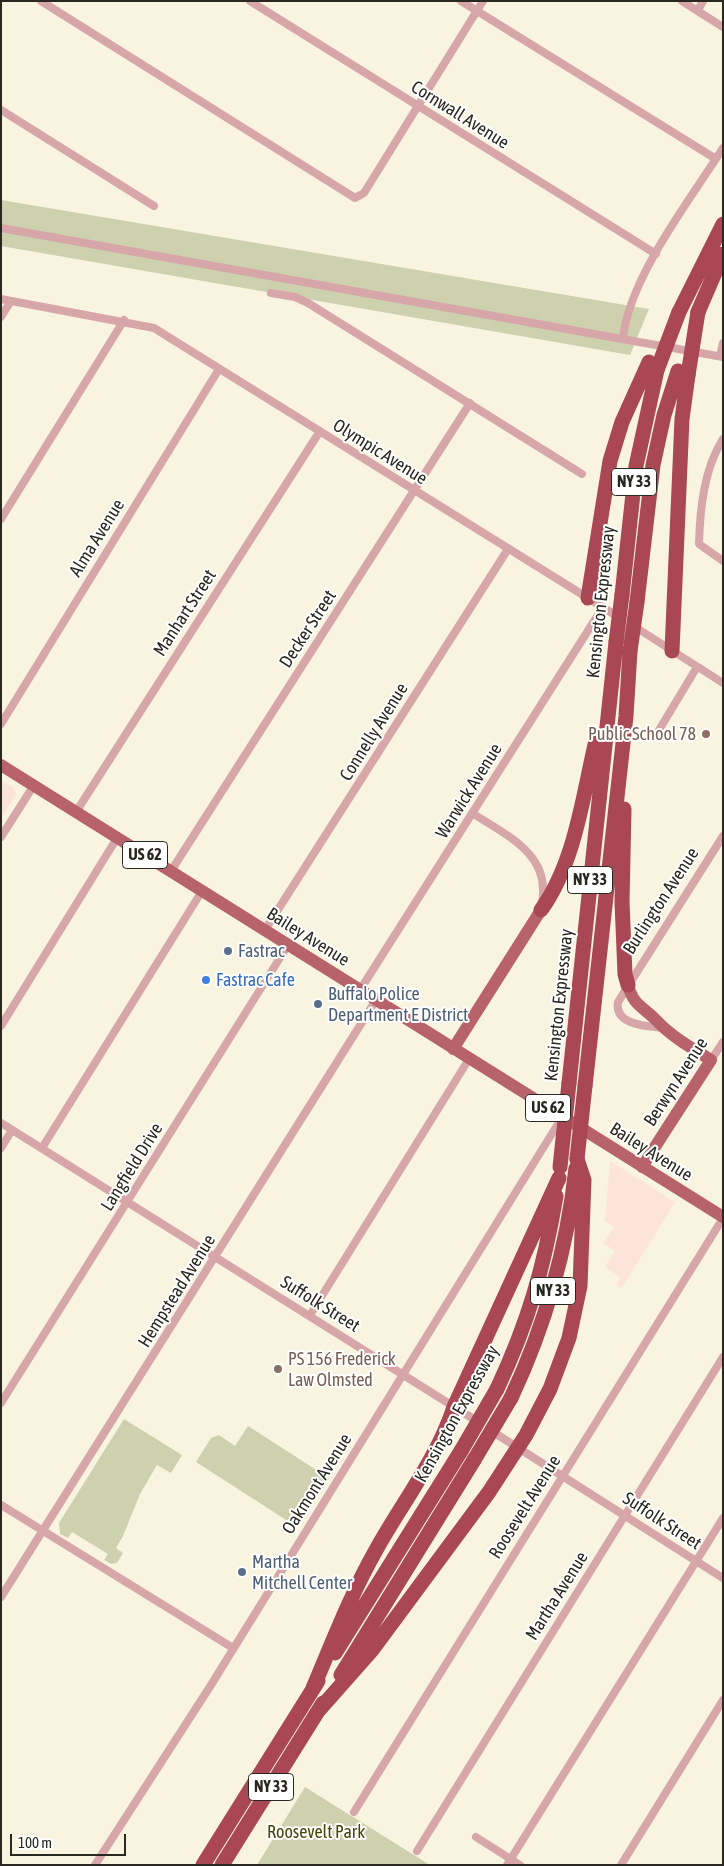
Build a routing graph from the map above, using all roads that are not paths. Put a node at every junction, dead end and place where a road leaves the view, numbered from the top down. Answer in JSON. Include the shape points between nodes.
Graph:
{"nodes":[{"id":1,"x":42,"y":1,"type":"edge"},
{"id":2,"x":250,"y":1,"type":"edge"},
{"id":3,"x":461,"y":1,"type":"edge"},
{"id":4,"x":483,"y":1,"type":"edge"},
{"id":5,"x":682,"y":1,"type":"edge"},
{"id":6,"x":703,"y":1,"type":"edge"},
{"id":7,"x":698,"y":10,"type":"junction"},
{"id":8,"x":477,"y":11,"type":"junction"},
{"id":9,"x":723,"y":27,"type":"edge"},
{"id":10,"x":418,"y":106,"type":"junction"},
{"id":11,"x":1,"y":110,"type":"edge"},
{"id":12,"x":723,"y":148,"type":"edge"},
{"id":13,"x":716,"y":159,"type":"junction"},
{"id":14,"x":154,"y":206,"type":"dead end"},
{"id":15,"x":723,"y":224,"type":"edge"},
{"id":16,"x":1,"y":228,"type":"edge"},
{"id":17,"x":656,"y":254,"type":"junction"},
{"id":18,"x":723,"y":254,"type":"edge"},
{"id":19,"x":271,"y":293,"type":"dead end"},
{"id":20,"x":1,"y":299,"type":"edge"},
{"id":21,"x":11,"y":301,"type":"junction"},
{"id":22,"x":1,"y":317,"type":"edge"},
{"id":23,"x":124,"y":320,"type":"junction"},
{"id":24,"x":623,"y":338,"type":"junction"},
{"id":25,"x":723,"y":343,"type":"edge"},
{"id":26,"x":721,"y":356,"type":"edge"},
{"id":27,"x":653,"y":366,"type":"junction"},
{"id":28,"x":219,"y":369,"type":"junction"},
{"id":29,"x":683,"y":373,"type":"junction"},
{"id":30,"x":470,"y":403,"type":"junction"},
{"id":31,"x":320,"y":431,"type":"junction"},
{"id":32,"x":723,"y":439,"type":"edge"},
{"id":33,"x":582,"y":474,"type":"dead end"},
{"id":34,"x":414,"y":490,"type":"junction"},
{"id":35,"x":1,"y":519,"type":"edge"},
{"id":36,"x":508,"y":549,"type":"junction"},
{"id":37,"x":723,"y":561,"type":"edge"},
{"id":38,"x":588,"y":598,"type":"junction"},
{"id":39,"x":603,"y":607,"type":"junction"},
{"id":40,"x":672,"y":651,"type":"junction"},
{"id":41,"x":697,"y":667,"type":"junction"},
{"id":42,"x":612,"y":676,"type":"junction"},
{"id":43,"x":723,"y":683,"type":"edge"},
{"id":44,"x":626,"y":716,"type":"junction"},
{"id":45,"x":1,"y":724,"type":"edge"},
{"id":46,"x":656,"y":735,"type":"dead end"},
{"id":47,"x":1,"y":765,"type":"edge"},
{"id":48,"x":34,"y":785,"type":"junction"},
{"id":49,"x":76,"y":812,"type":"junction"},
{"id":50,"x":472,"y":813,"type":"junction"},
{"id":51,"x":723,"y":836,"type":"edge"},
{"id":52,"x":1,"y":837,"type":"edge"},
{"id":53,"x":117,"y":838,"type":"junction"},
{"id":54,"x":171,"y":871,"type":"junction"},
{"id":55,"x":202,"y":891,"type":"junction"},
{"id":56,"x":541,"y":910,"type":"junction"},
{"id":57,"x":265,"y":930,"type":"junction"},
{"id":58,"x":288,"y":945,"type":"junction"},
{"id":59,"x":628,"y":985,"type":"junction"},
{"id":60,"x":360,"y":990,"type":"junction"},
{"id":61,"x":376,"y":1000,"type":"junction"},
{"id":62,"x":1,"y":1026,"type":"edge"},
{"id":63,"x":662,"y":1028,"type":"junction"},
{"id":64,"x":723,"y":1042,"type":"edge"},
{"id":65,"x":454,"y":1049,"type":"junction"},
{"id":66,"x":469,"y":1059,"type":"junction"},
{"id":67,"x":711,"y":1060,"type":"junction"},
{"id":68,"x":562,"y":1117,"type":"junction"},
{"id":69,"x":1,"y":1123,"type":"edge"},
{"id":70,"x":12,"y":1130,"type":"junction"},
{"id":71,"x":1,"y":1148,"type":"edge"},
{"id":72,"x":42,"y":1148,"type":"junction"},
{"id":73,"x":642,"y":1167,"type":"junction"},
{"id":74,"x":560,"y":1173,"type":"junction"},
{"id":75,"x":579,"y":1179,"type":"junction"},
{"id":76,"x":128,"y":1202,"type":"junction"},
{"id":77,"x":723,"y":1218,"type":"edge"},
{"id":78,"x":217,"y":1257,"type":"junction"},
{"id":79,"x":310,"y":1315,"type":"junction"},
{"id":80,"x":723,"y":1357,"type":"edge"},
{"id":81,"x":402,"y":1375,"type":"junction"},
{"id":82,"x":1,"y":1404,"type":"edge"},
{"id":83,"x":454,"y":1407,"type":"junction"},
{"id":84,"x":518,"y":1447,"type":"junction"},
{"id":85,"x":563,"y":1475,"type":"junction"},
{"id":86,"x":1,"y":1505,"type":"edge"},
{"id":87,"x":624,"y":1515,"type":"junction"},
{"id":88,"x":723,"y":1518,"type":"edge"},
{"id":89,"x":42,"y":1531,"type":"junction"},
{"id":90,"x":696,"y":1561,"type":"junction"},
{"id":91,"x":723,"y":1578,"type":"edge"},
{"id":92,"x":1,"y":1597,"type":"edge"},
{"id":93,"x":233,"y":1648,"type":"junction"},
{"id":94,"x":314,"y":1688,"type":"junction"},
{"id":95,"x":723,"y":1700,"type":"edge"},
{"id":96,"x":319,"y":1710,"type":"junction"},
{"id":97,"x":354,"y":1812,"type":"dead end"},
{"id":98,"x":476,"y":1837,"type":"dead end"},
{"id":99,"x":417,"y":1851,"type":"dead end"},
{"id":100,"x":509,"y":1862,"type":"edge"},
{"id":101,"x":95,"y":1865,"type":"edge"},
{"id":102,"x":203,"y":1865,"type":"edge"},
{"id":103,"x":222,"y":1865,"type":"edge"},
{"id":104,"x":520,"y":1865,"type":"edge"},
{"id":105,"x":621,"y":1865,"type":"edge"}],
"edges":[{"from":1,"to":10,"type":"street","via":[[352,197],[361,196]]},
{"from":2,"to":10,"type":"street","name":"Cornwall Avenue"},
{"from":3,"to":8,"type":"street"},
{"from":4,"to":8,"type":"street"},
{"from":5,"to":7,"type":"street"},
{"from":6,"to":7,"type":"street"},
{"from":7,"to":9,"type":"street"},
{"from":8,"to":10,"type":"street"},
{"from":8,"to":13,"type":"street"},
{"from":10,"to":17,"type":"street","name":"Cornwall Avenue"},
{"from":11,"to":14,"type":"street"},
{"from":12,"to":13,"type":"street"},
{"from":13,"to":17,"type":"street"},
{"from":15,"to":27,"type":"highway","bridge":true},
{"from":16,"to":24,"type":"street"},
{"from":17,"to":24,"type":"street","via":[[631,302]]},
{"from":18,"to":29,"type":"highway","bridge":true,"via":[[698,312]]},
{"from":19,"to":30,"type":"street","via":[[308,303]]},
{"from":20,"to":21,"type":"street","name":"Olympic Avenue"},
{"from":21,"to":22,"type":"street"},
{"from":21,"to":23,"type":"street","name":"Olympic Avenue"},
{"from":23,"to":28,"type":"street","name":"Olympic Avenue","via":[[154,328]]},
{"from":23,"to":35,"type":"street"},
{"from":24,"to":26,"type":"street"},
{"from":25,"to":26,"type":"street"},
{"from":27,"to":38,"type":"highway","via":[[622,422],[610,461]]},
{"from":27,"to":42,"type":"highway","name":"Kensington Expressway","number":"NY 33","bridge":true,"via":[[636,466]]},
{"from":28,"to":31,"type":"street","name":"Olympic Avenue"},
{"from":28,"to":45,"type":"street","name":"Alma Avenue"},
{"from":29,"to":40,"type":"highway"},
{"from":29,"to":44,"type":"highway","name":"Kensington Expressway","number":"NY 33","bridge":true,"via":[[664,415],[653,465],[630,652]]},
{"from":30,"to":33,"type":"street"},
{"from":30,"to":34,"type":"street","name":"Decker Street"},
{"from":31,"to":34,"type":"street","name":"Olympic Avenue"},
{"from":31,"to":49,"type":"street","name":"Manhart Street"},
{"from":32,"to":37,"type":"street","via":[[707,472],[700,540],[701,547]]},
{"from":34,"to":36,"type":"street","name":"Olympic Avenue"},
{"from":34,"to":54,"type":"street","name":"Decker Street"},
{"from":36,"to":38,"type":"street","name":"Olympic Avenue"},
{"from":36,"to":57,"type":"street","name":"Connelly Avenue"},
{"from":38,"to":39,"type":"street","name":"Olympic Avenue"},
{"from":39,"to":40,"type":"street","name":"Olympic Avenue"},
{"from":39,"to":50,"type":"street","name":"Warwick Avenue"},
{"from":40,"to":41,"type":"street","name":"Olympic Avenue"},
{"from":41,"to":43,"type":"street","name":"Olympic Avenue"},
{"from":41,"to":46,"type":"street"},
{"from":42,"to":56,"type":"highway","via":[[571,844],[556,884]]},
{"from":42,"to":74,"type":"highway","name":"Kensington Expressway","number":"NY 33","bridge":true},
{"from":44,"to":59,"type":"highway","via":[[622,902]]},
{"from":44,"to":75,"type":"highway","name":"Kensington Expressway","number":"NY 33","bridge":true,"via":[[577,1159]]},
{"from":47,"to":48,"type":"main road","name":"Bailey Avenue","number":"US 62"},
{"from":48,"to":49,"type":"main road","name":"Bailey Avenue","number":"US 62"},
{"from":48,"to":52,"type":"street"},
{"from":49,"to":53,"type":"main road","name":"Bailey Avenue","number":"US 62"},
{"from":50,"to":56,"type":"street","via":[[520,843],[539,865],[544,881]]},
{"from":50,"to":60,"type":"street","name":"Warwick Avenue"},
{"from":51,"to":59,"type":"street","name":"Burlington Avenue"},
{"from":53,"to":54,"type":"main road","name":"Bailey Avenue","number":"US 62"},
{"from":53,"to":62,"type":"street"},
{"from":54,"to":55,"type":"main road","name":"Bailey Avenue","number":"US 62"},
{"from":55,"to":57,"type":"main road","name":"Bailey Avenue","number":"US 62"},
{"from":55,"to":72,"type":"street"},
{"from":56,"to":65,"type":"main road"},
{"from":57,"to":58,"type":"main road","name":"Bailey Avenue","number":"US 62"},
{"from":58,"to":60,"type":"main road","name":"Bailey Avenue","number":"US 62"},
{"from":58,"to":76,"type":"street","name":"Langfield Drive"},
{"from":59,"to":63,"type":"main road","name":"Burlington Avenue","via":[[637,1005]]},
{"from":59,"to":63,"type":"street","name":"Burlington Avenue","via":[[618,1006],[624,1018],[631,1023]]},
{"from":60,"to":61,"type":"main road","name":"Bailey Avenue","number":"US 62"},
{"from":61,"to":65,"type":"main road","name":"Bailey Avenue","number":"US 62"},
{"from":61,"to":78,"type":"street","name":"Hempstead Avenue"},
{"from":63,"to":67,"type":"main road","name":"Burlington Avenue"},
{"from":64,"to":67,"type":"street","name":"Berwyn Avenue"},
{"from":65,"to":66,"type":"main road","name":"Bailey Avenue","number":"US 62"},
{"from":66,"to":68,"type":"main road","name":"Bailey Avenue","number":"US 62"},
{"from":66,"to":79,"type":"street"},
{"from":67,"to":73,"type":"main road","name":"Berwyn Avenue"},
{"from":68,"to":73,"type":"main road","name":"Bailey Avenue","number":"US 62"},
{"from":68,"to":81,"type":"street","name":"Oakmont Avenue"},
{"from":69,"to":70,"type":"street","name":"Suffolk Street"},
{"from":70,"to":71,"type":"street"},
{"from":70,"to":72,"type":"street","name":"Suffolk Street"},
{"from":72,"to":76,"type":"street","name":"Suffolk Street"},
{"from":73,"to":77,"type":"main road","name":"Bailey Avenue","number":"US 62"},
{"from":74,"to":83,"type":"highway"},
{"from":74,"to":94,"type":"highway","name":"Kensington Expressway","number":"NY 33","bridge":true,"via":[[539,1283],[518,1344],[497,1390]]},
{"from":75,"to":84,"type":"highway","via":[[582,1270],[569,1338],[550,1389]]},
{"from":75,"to":96,"type":"highway","name":"Kensington Expressway","number":"NY 33","bridge":true,"via":[[557,1278],[541,1328],[511,1398]]},
{"from":76,"to":78,"type":"street","name":"Suffolk Street"},
{"from":76,"to":82,"type":"street","name":"Langfield Drive"},
{"from":77,"to":85,"type":"street","name":"Roosevelt Avenue"},
{"from":78,"to":79,"type":"street","name":"Suffolk Street"},
{"from":78,"to":89,"type":"street","name":"Hempstead Avenue"},
{"from":79,"to":81,"type":"street","name":"Suffolk Street"},
{"from":80,"to":87,"type":"street","name":"Martha Avenue"},
{"from":81,"to":83,"type":"street","name":"Suffolk Street"},
{"from":81,"to":93,"type":"street","name":"Oakmont Avenue"},
{"from":83,"to":84,"type":"street","name":"Suffolk Street"},
{"from":83,"to":94,"type":"highway","via":[[440,1443],[362,1576]]},
{"from":84,"to":85,"type":"street","name":"Suffolk Street"},
{"from":84,"to":96,"type":"highway","via":[[372,1650]]},
{"from":85,"to":87,"type":"street","name":"Suffolk Street"},
{"from":85,"to":97,"type":"street","name":"Roosevelt Avenue"},
{"from":86,"to":89,"type":"street"},
{"from":87,"to":90,"type":"street","name":"Suffolk Street"},
{"from":87,"to":99,"type":"street","name":"Martha Avenue"},
{"from":88,"to":90,"type":"street"},
{"from":89,"to":92,"type":"street","name":"Hempstead Avenue"},
{"from":89,"to":93,"type":"street"},
{"from":90,"to":91,"type":"street","name":"Suffolk Street"},
{"from":90,"to":100,"type":"street"},
{"from":93,"to":101,"type":"street","name":"Oakmont Avenue"},
{"from":94,"to":102,"type":"highway","name":"Kensington Expressway","number":"NY 33"},
{"from":95,"to":105,"type":"street"},
{"from":96,"to":103,"type":"highway","name":"Kensington Expressway","number":"NY 33"},
{"from":98,"to":100,"type":"street"},
{"from":100,"to":104,"type":"street"}]}
